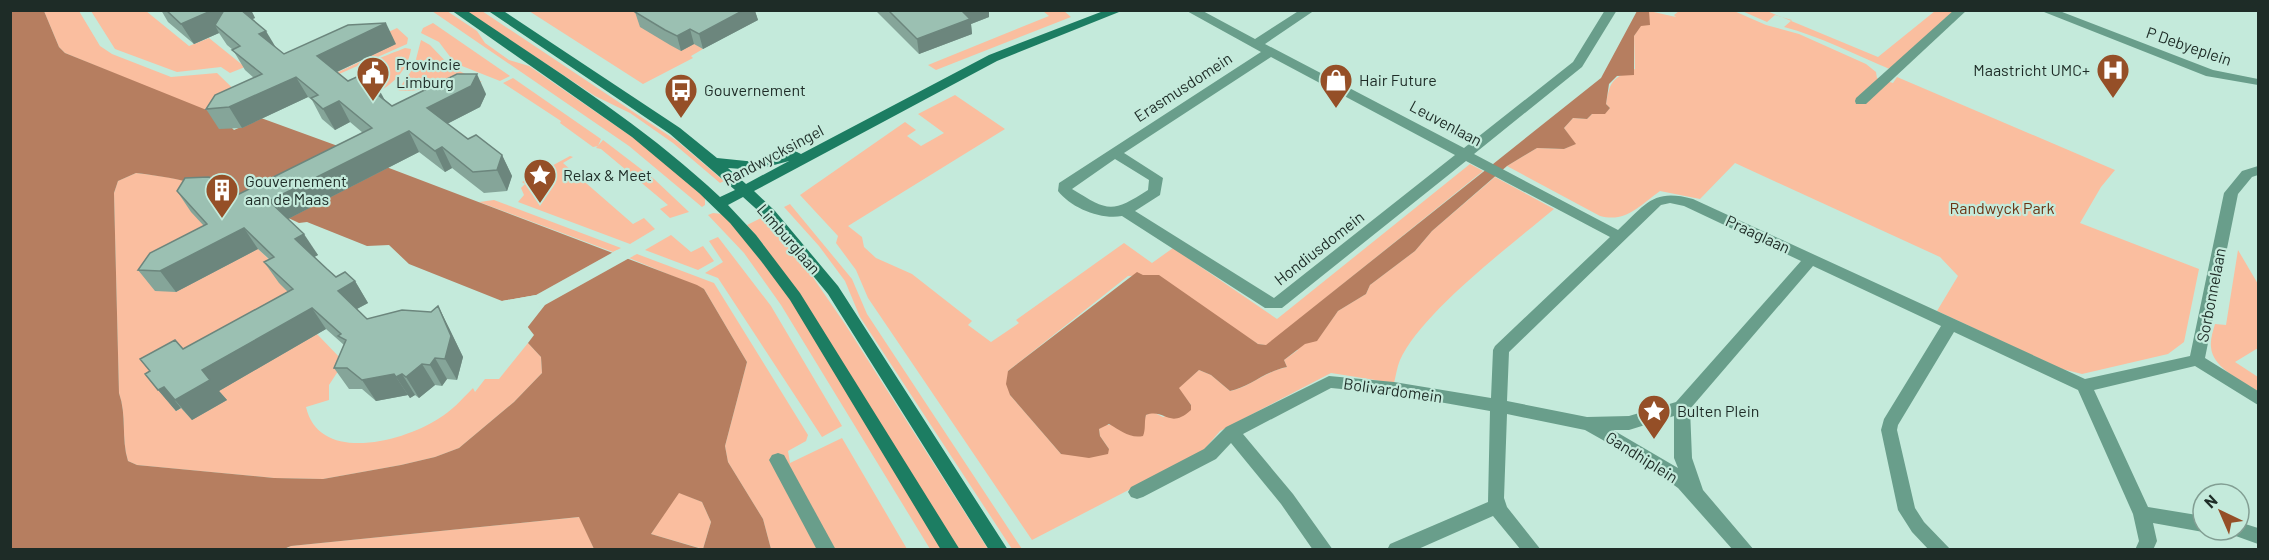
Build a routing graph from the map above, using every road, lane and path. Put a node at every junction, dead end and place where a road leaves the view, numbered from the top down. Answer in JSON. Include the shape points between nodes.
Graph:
{"nodes":[{"id":1,"x":457,"y":10,"type":"edge"},
{"id":2,"x":493,"y":10,"type":"edge"},
{"id":3,"x":1118,"y":10,"type":"edge"},
{"id":4,"x":1191,"y":10,"type":"edge"},
{"id":5,"x":1309,"y":10,"type":"edge"},
{"id":6,"x":1611,"y":10,"type":"edge"},
{"id":7,"x":1961,"y":10,"type":"edge"},
{"id":8,"x":2045,"y":10,"type":"edge"},
{"id":9,"x":1108,"y":12,"type":"edge"},
{"id":10,"x":1256,"y":44,"type":"junction"},
{"id":11,"x":1270,"y":52,"type":"junction"},
{"id":12,"x":993,"y":58,"type":"junction"},
{"id":13,"x":2254,"y":83,"type":"edge"},
{"id":14,"x":1861,"y":101,"type":"dead end"},
{"id":15,"x":1115,"y":153,"type":"junction"},
{"id":16,"x":795,"y":154,"type":"junction"},
{"id":17,"x":1467,"y":154,"type":"junction"},
{"id":18,"x":713,"y":162,"type":"junction"},
{"id":19,"x":2259,"y":170,"type":"edge"},
{"id":20,"x":742,"y":188,"type":"junction"},
{"id":21,"x":718,"y":204,"type":"junction"},
{"id":22,"x":1126,"y":212,"type":"junction"},
{"id":23,"x":1618,"y":236,"type":"junction"},
{"id":24,"x":1811,"y":259,"type":"junction"},
{"id":25,"x":1950,"y":324,"type":"junction"},
{"id":26,"x":2198,"y":360,"type":"junction"},
{"id":27,"x":2084,"y":386,"type":"junction"},
{"id":28,"x":2259,"y":399,"type":"edge"},
{"id":29,"x":1498,"y":406,"type":"junction"},
{"id":30,"x":1682,"y":407,"type":"junction"},
{"id":31,"x":1587,"y":424,"type":"junction"},
{"id":32,"x":1232,"y":432,"type":"junction"},
{"id":33,"x":778,"y":460,"type":"dead end"},
{"id":34,"x":1137,"y":492,"type":"dead end"},
{"id":35,"x":1695,"y":492,"type":"junction"},
{"id":36,"x":1497,"y":506,"type":"junction"},
{"id":37,"x":2142,"y":514,"type":"junction"},
{"id":38,"x":2191,"y":522,"type":"edge"},
{"id":39,"x":1741,"y":545,"type":"edge"},
{"id":40,"x":827,"y":549,"type":"edge"},
{"id":41,"x":951,"y":549,"type":"edge"},
{"id":42,"x":999,"y":549,"type":"edge"},
{"id":43,"x":1324,"y":549,"type":"edge"},
{"id":44,"x":1396,"y":549,"type":"edge"},
{"id":45,"x":1532,"y":549,"type":"edge"},
{"id":46,"x":1942,"y":549,"type":"edge"},
{"id":47,"x":2144,"y":549,"type":"edge"}],
"edges":[{"from":1,"to":21,"type":"main road","name":"Limburglaan","via":[[594,103],[658,151]]},
{"from":2,"to":18,"type":"main road","name":"Limburglaan","via":[[630,100]]},
{"from":3,"to":9,"type":"main road","name":"Randwycksingel"},
{"from":4,"to":10,"type":"street","name":"Leuvenlaan"},
{"from":5,"to":10,"type":"street"},
{"from":6,"to":17,"type":"street","via":[[1578,64]]},
{"from":7,"to":14,"type":"street"},
{"from":8,"to":13,"type":"street","name":"P Debyeplein","via":[[2210,73]]},
{"from":9,"to":12,"type":"main road","name":"Randwycksingel"},
{"from":10,"to":11,"type":"street","name":"Leuvenlaan"},
{"from":11,"to":15,"type":"street","name":"Erasmusdomein"},
{"from":11,"to":17,"type":"street","name":"Leuvenlaan"},
{"from":12,"to":16,"type":"main road","name":"Randwycksingel","via":[[928,83]]},
{"from":12,"to":20,"type":"main road","name":"Randwycksingel"},
{"from":15,"to":22,"type":"street","via":[[1156,178],[1155,192]]},
{"from":15,"to":22,"type":"street","name":"Erasmusdomein","via":[[1064,186],[1065,191],[1099,212]]},
{"from":16,"to":18,"type":"main road","via":[[756,166]]},
{"from":16,"to":20,"type":"main road","name":"Randwycksingel"},
{"from":17,"to":22,"type":"street","name":"Hondiusdomein","via":[[1277,304],[1270,304]]},
{"from":17,"to":23,"type":"street","name":"Leuvenlaan"},
{"from":18,"to":20,"type":"main road","name":"Limburglaan"},
{"from":19,"to":26,"type":"street","name":"Sorbonnelaan","via":[[2247,174],[2231,193]]},
{"from":20,"to":21,"type":"main road","name":"Randwycksingel"},
{"from":20,"to":42,"type":"main road","name":"Limburglaan","via":[[799,246],[832,290]]},
{"from":21,"to":41,"type":"main road","name":"Limburglaan","via":[[754,243],[792,294]]},
{"from":23,"to":24,"type":"street","name":"Praaglaan","via":[[1656,202],[1670,198],[1688,202]]},
{"from":23,"to":29,"type":"street","name":"Praaglaan","via":[[1501,350]]},
{"from":24,"to":25,"type":"street","name":"Praaglaan"},
{"from":24,"to":30,"type":"street","name":"Gandhiplein"},
{"from":25,"to":27,"type":"street","name":"Praaglaan"},
{"from":25,"to":46,"type":"street","via":[[1889,430],[1907,510],[1918,527]]},
{"from":26,"to":27,"type":"street","name":"Sorbonnelaan"},
{"from":26,"to":28,"type":"street"},
{"from":27,"to":37,"type":"street"},
{"from":29,"to":31,"type":"street","name":"Gandhiplein"},
{"from":29,"to":32,"type":"street","name":"Bolivardomein","via":[[1329,381]]},
{"from":29,"to":36,"type":"street","name":"Praaglaan","via":[[1494,489]]},
{"from":30,"to":31,"type":"street","name":"Gandhiplein","via":[[1629,423]]},
{"from":30,"to":35,"type":"street","name":"Gandhiplein","via":[[1683,458]]},
{"from":31,"to":35,"type":"street","name":"Gandhiplein","via":[[1644,455]]},
{"from":32,"to":34,"type":"street","name":"Bolivardomein","via":[[1210,454]]},
{"from":32,"to":43,"type":"street"},
{"from":33,"to":40,"type":"street"},
{"from":35,"to":39,"type":"street","name":"Gandhiplein"},
{"from":36,"to":44,"type":"street"},
{"from":36,"to":45,"type":"street"},
{"from":37,"to":38,"type":"street"},
{"from":37,"to":47,"type":"street","via":[[2148,534]]}]}
